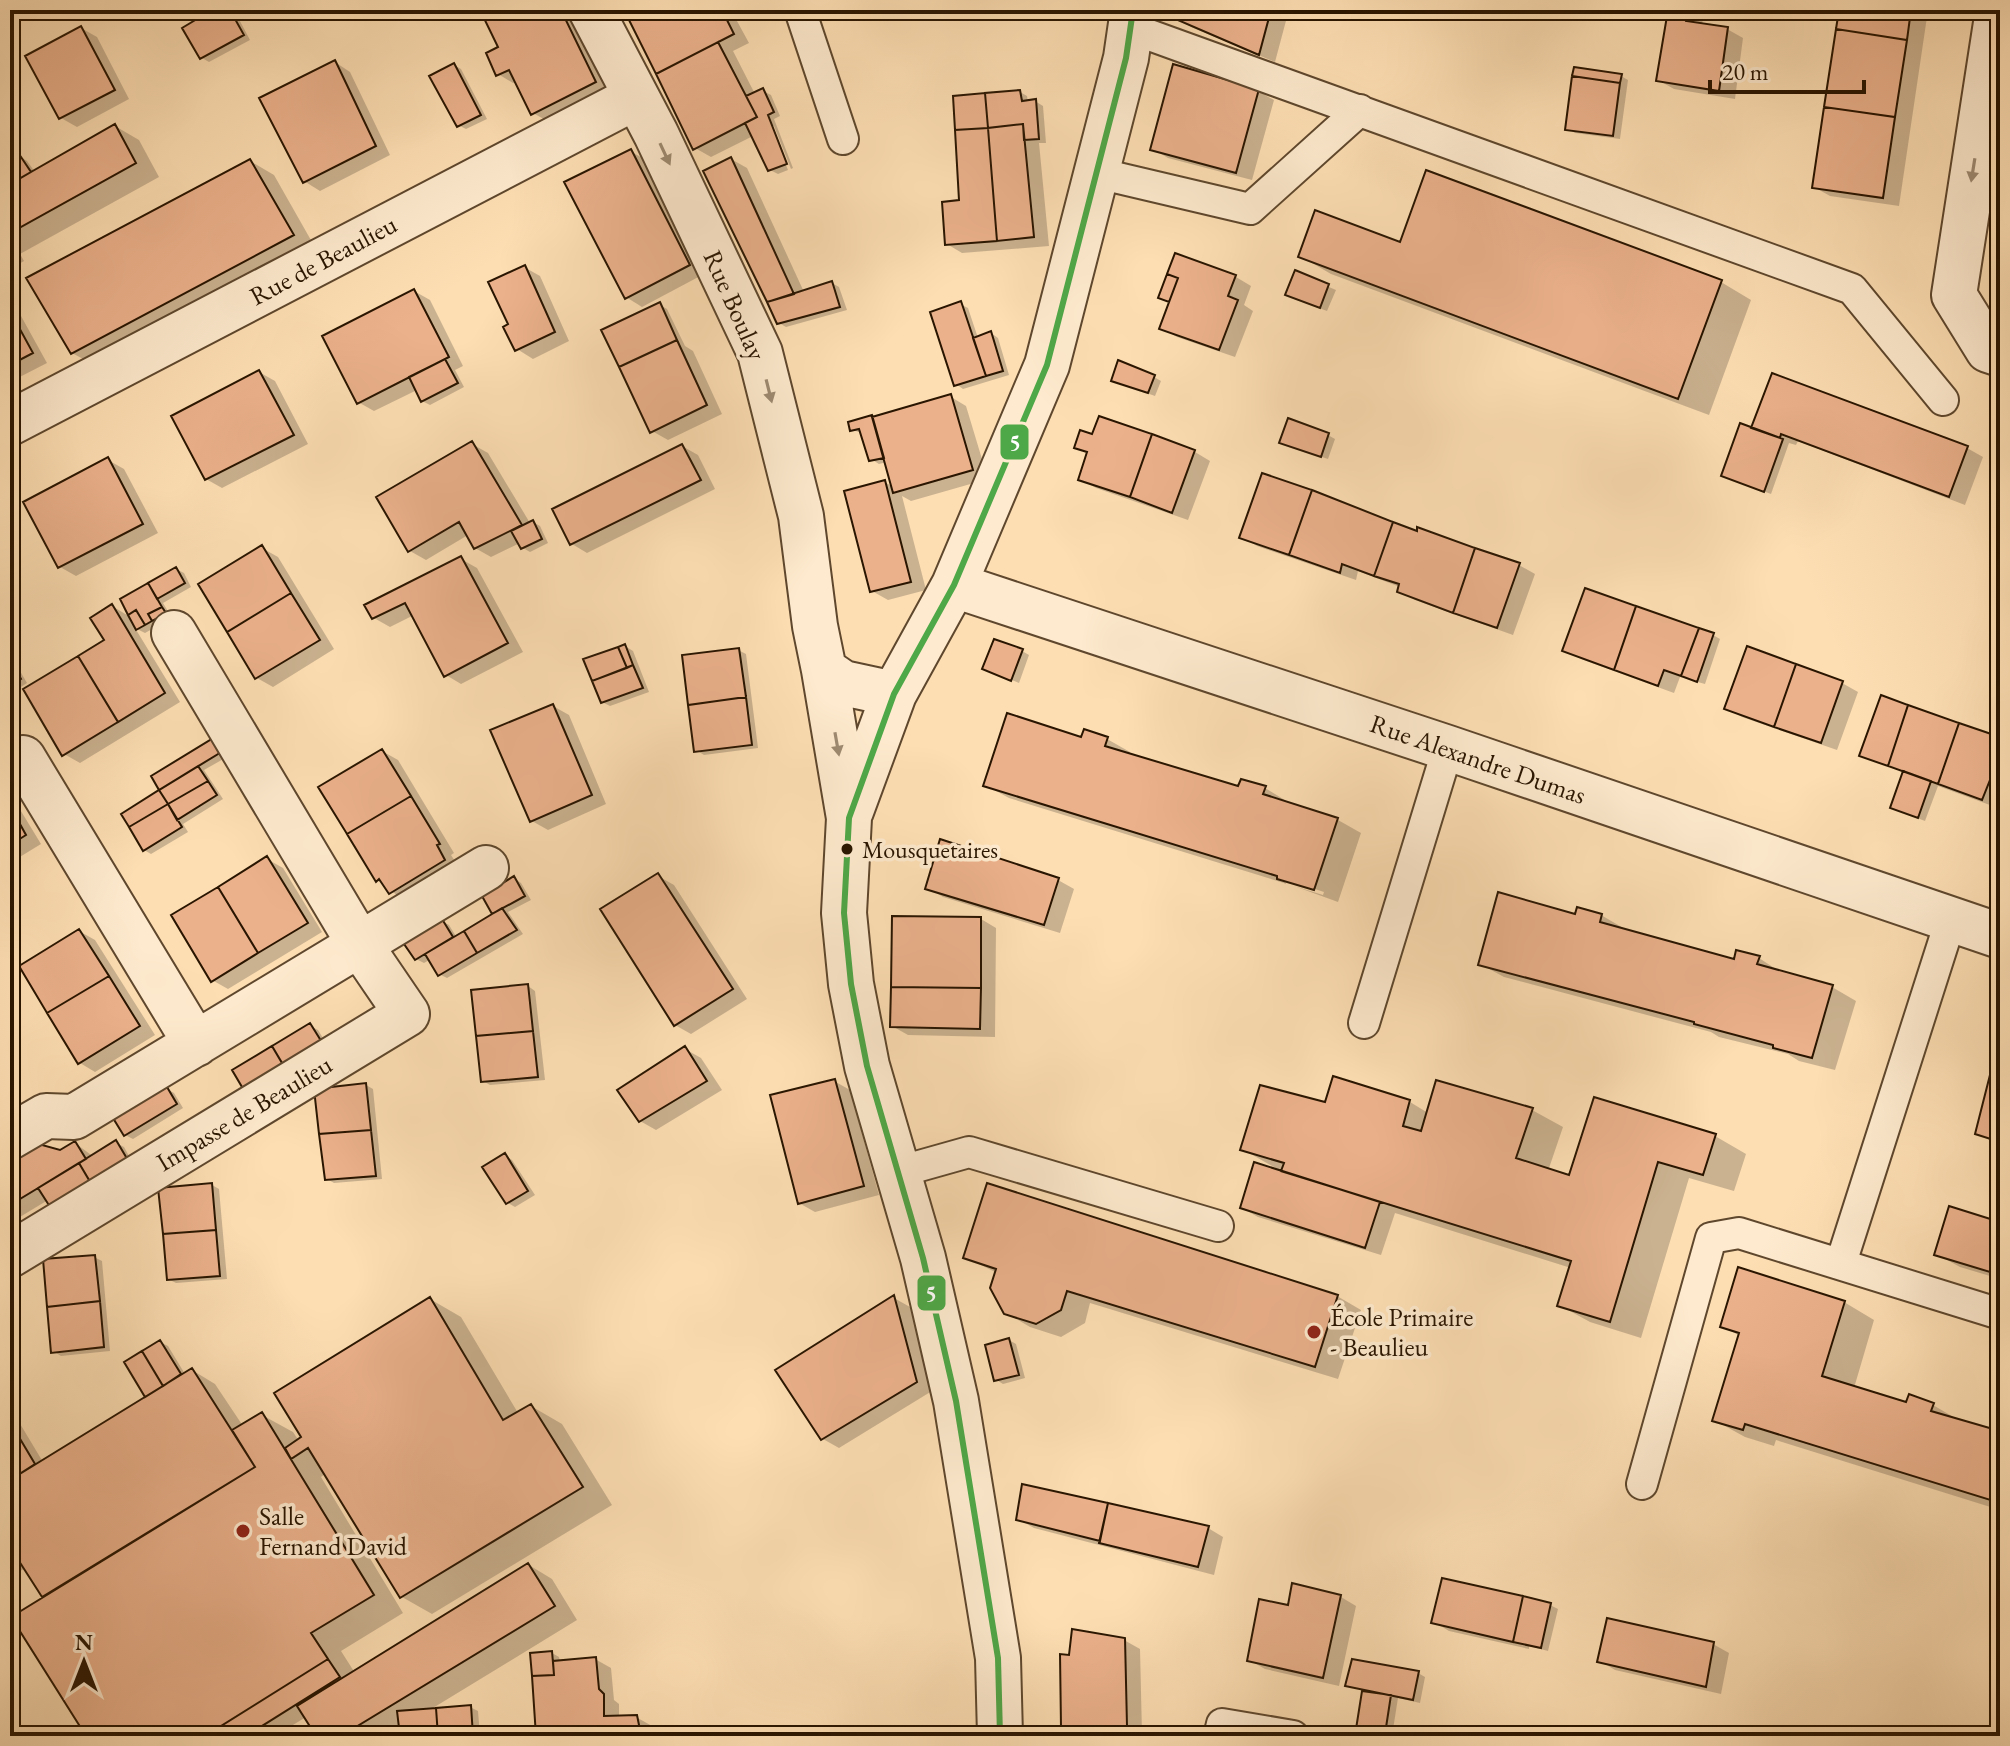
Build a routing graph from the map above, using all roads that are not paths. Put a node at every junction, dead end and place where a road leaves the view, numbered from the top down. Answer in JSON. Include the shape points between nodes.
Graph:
{"nodes":[{"id":1,"x":591,"y":10,"type":"edge"},
{"id":2,"x":800,"y":10,"type":"edge"},
{"id":3,"x":1998,"y":10,"type":"edge"},
{"id":4,"x":1132,"y":19,"type":"edge"},
{"id":5,"x":636,"y":97,"type":"junction"},
{"id":6,"x":1360,"y":110,"type":"junction"},
{"id":7,"x":843,"y":139,"type":"dead end"},
{"id":8,"x":1097,"y":173,"type":"junction"},
{"id":9,"x":2000,"y":354,"type":"edge"},
{"id":10,"x":1943,"y":400,"type":"dead end"},
{"id":11,"x":10,"y":423,"type":"edge"},
{"id":12,"x":954,"y":585,"type":"junction"},
{"id":13,"x":174,"y":633,"type":"dead end"},
{"id":14,"x":824,"y":670,"type":"junction"},
{"id":15,"x":894,"y":694,"type":"junction"},
{"id":16,"x":1448,"y":748,"type":"junction"},
{"id":17,"x":23,"y":758,"type":"dead end"},
{"id":18,"x":849,"y":818,"type":"junction"},
{"id":19,"x":486,"y":868,"type":"dead end"},
{"id":20,"x":1951,"y":919,"type":"junction"},
{"id":21,"x":2000,"y":936,"type":"edge"},
{"id":22,"x":360,"y":945,"type":"junction"},
{"id":23,"x":1364,"y":1023,"type":"dead end"},
{"id":24,"x":196,"y":1044,"type":"junction"},
{"id":25,"x":10,"y":1137,"type":"edge"},
{"id":26,"x":898,"y":1172,"type":"junction"},
{"id":27,"x":1218,"y":1226,"type":"dead end"},
{"id":28,"x":10,"y":1255,"type":"edge"},
{"id":29,"x":1841,"y":1263,"type":"junction"},
{"id":30,"x":2000,"y":1314,"type":"edge"},
{"id":31,"x":1642,"y":1484,"type":"dead end"},
{"id":32,"x":1000,"y":1736,"type":"edge"},
{"id":33,"x":1219,"y":1736,"type":"edge"},
{"id":34,"x":1293,"y":1736,"type":"edge"}],
"edges":[{"from":1,"to":5,"type":"street","name":"Rue Boulay"},
{"from":2,"to":7,"type":"lane"},
{"from":3,"to":9,"type":"street","one_way":true,"via":[[1954,295],[1988,350]]},
{"from":4,"to":6,"type":"lane"},
{"from":4,"to":8,"type":"street"},
{"from":5,"to":11,"type":"street","name":"Rue de Beaulieu"},
{"from":5,"to":14,"type":"street","name":"Rue Boulay","one_way":true,"via":[[760,353],[801,516]]},
{"from":6,"to":8,"type":"lane","via":[[1250,209]]},
{"from":6,"to":10,"type":"lane","via":[[1852,289]]},
{"from":8,"to":12,"type":"street","via":[[1047,365]]},
{"from":12,"to":15,"type":"street"},
{"from":12,"to":16,"type":"street","name":"Rue Alexandre Dumas"},
{"from":13,"to":22,"type":"street","name":"Impasse de Beaulieu"},
{"from":14,"to":15,"type":"street","via":[[843,683]]},
{"from":14,"to":18,"type":"street","name":"Rue Boulay","one_way":true},
{"from":15,"to":18,"type":"street"},
{"from":16,"to":20,"type":"street","name":"Rue Alexandre Dumas"},
{"from":16,"to":23,"type":"lane"},
{"from":17,"to":24,"type":"street"},
{"from":18,"to":26,"type":"street","name":"Rue Boulay","via":[[844,913],[851,984],[867,1066]]},
{"from":19,"to":22,"type":"street"},
{"from":20,"to":21,"type":"street","name":"Rue Alexandre Dumas"},
{"from":20,"to":29,"type":"lane"},
{"from":22,"to":24,"type":"street"},
{"from":22,"to":28,"type":"street","name":"Impasse de Beaulieu","via":[[407,1014]]},
{"from":24,"to":25,"type":"street","via":[[74,1117],[46,1116]]},
{"from":26,"to":27,"type":"lane","via":[[969,1152]]},
{"from":26,"to":32,"type":"street","name":"Rue Boulay","via":[[956,1401],[998,1658]]},
{"from":29,"to":30,"type":"lane"},
{"from":29,"to":31,"type":"lane","via":[[1739,1233],[1711,1238]]},
{"from":33,"to":34,"type":"lane","via":[[1222,1724]]}]}
